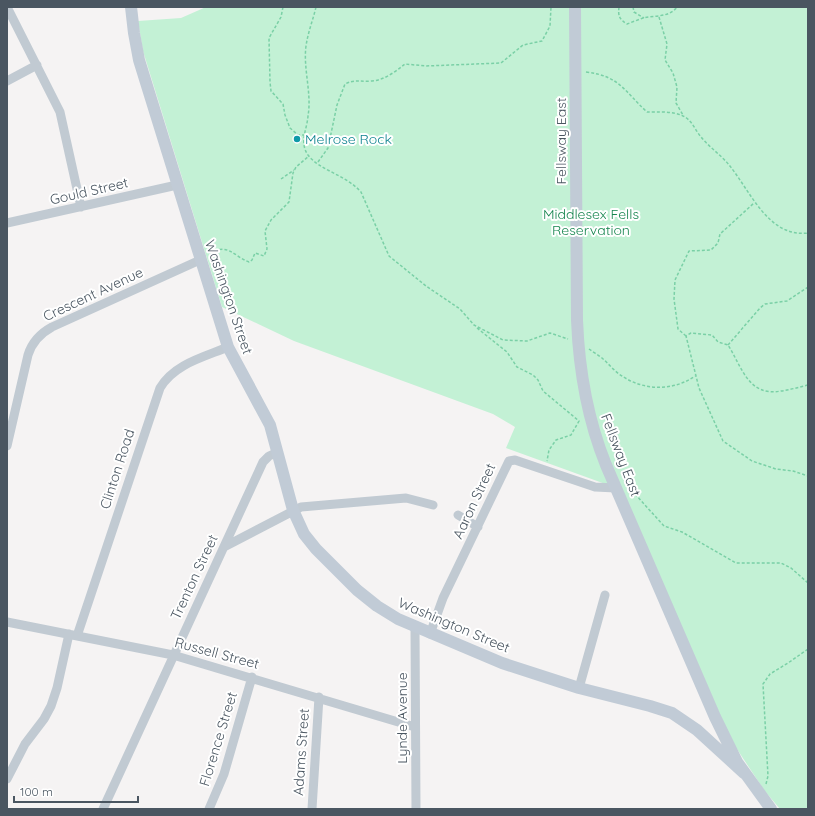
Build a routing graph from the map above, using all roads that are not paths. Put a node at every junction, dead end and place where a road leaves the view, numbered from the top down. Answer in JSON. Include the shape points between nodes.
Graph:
{"nodes":[{"id":1,"x":7,"y":7,"type":"edge"},
{"id":2,"x":131,"y":7,"type":"edge"},
{"id":3,"x":575,"y":7,"type":"edge"},
{"id":4,"x":37,"y":65,"type":"junction"},
{"id":5,"x":7,"y":81,"type":"edge"},
{"id":6,"x":177,"y":185,"type":"junction"},
{"id":7,"x":81,"y":207,"type":"junction"},
{"id":8,"x":7,"y":223,"type":"edge"},
{"id":9,"x":200,"y":260,"type":"junction"},
{"id":10,"x":228,"y":347,"type":"junction"},
{"id":11,"x":8,"y":441,"type":"edge"},
{"id":12,"x":278,"y":452,"type":"junction"},
{"id":13,"x":616,"y":488,"type":"junction"},
{"id":14,"x":432,"y":505,"type":"dead end"},
{"id":15,"x":293,"y":510,"type":"junction"},
{"id":16,"x":458,"y":515,"type":"dead end"},
{"id":17,"x":478,"y":527,"type":"junction"},
{"id":18,"x":224,"y":547,"type":"junction"},
{"id":19,"x":605,"y":594,"type":"dead end"},
{"id":20,"x":7,"y":622,"type":"edge"},
{"id":21,"x":415,"y":627,"type":"junction"},
{"id":22,"x":430,"y":634,"type":"junction"},
{"id":23,"x":73,"y":635,"type":"junction"},
{"id":24,"x":173,"y":655,"type":"junction"},
{"id":25,"x":252,"y":677,"type":"junction"},
{"id":26,"x":579,"y":688,"type":"junction"},
{"id":27,"x":319,"y":697,"type":"junction"},
{"id":28,"x":416,"y":726,"type":"junction"},
{"id":29,"x":744,"y":773,"type":"junction"},
{"id":30,"x":7,"y":779,"type":"edge"},
{"id":31,"x":103,"y":809,"type":"edge"},
{"id":32,"x":209,"y":809,"type":"edge"},
{"id":33,"x":312,"y":809,"type":"edge"},
{"id":34,"x":416,"y":809,"type":"edge"},
{"id":35,"x":771,"y":809,"type":"edge"}],
"edges":[{"from":1,"to":4,"type":"street"},
{"from":2,"to":6,"type":"main road","name":"Washington Street","via":[[139,60]]},
{"from":3,"to":13,"type":"main road","name":"Fellsway East","via":[[578,341],[581,379],[595,437]]},
{"from":4,"to":5,"type":"street"},
{"from":4,"to":7,"type":"street","via":[[60,112]]},
{"from":6,"to":7,"type":"street","name":"Gould Street"},
{"from":6,"to":9,"type":"main road","name":"Washington Street"},
{"from":7,"to":8,"type":"street","name":"Gould Street"},
{"from":9,"to":10,"type":"main road","name":"Washington Street"},
{"from":9,"to":11,"type":"street","name":"Crescent Avenue","via":[[52,327],[40,335],[28,355]]},
{"from":10,"to":12,"type":"main road","name":"Washington Street","via":[[268,420]]},
{"from":10,"to":23,"type":"street","name":"Clinton Road","via":[[179,368],[160,388]]},
{"from":12,"to":15,"type":"main road","name":"Washington Street"},
{"from":12,"to":18,"type":"street","name":"Trenton Street","via":[[263,462]]},
{"from":13,"to":17,"type":"street","name":"Aaron Street","via":[[596,488],[515,460],[508,462]]},
{"from":13,"to":29,"type":"main road","name":"Fellsway East","via":[[715,717]]},
{"from":14,"to":15,"type":"street","via":[[406,498],[301,507]]},
{"from":15,"to":18,"type":"street"},
{"from":15,"to":21,"type":"main road","name":"Washington Street","via":[[310,542],[340,574],[377,606]]},
{"from":16,"to":17,"type":"street"},
{"from":17,"to":22,"type":"street","name":"Aaron Street"},
{"from":18,"to":24,"type":"street","name":"Trenton Street"},
{"from":19,"to":26,"type":"street"},
{"from":20,"to":23,"type":"street","name":"Russell Street"},
{"from":21,"to":22,"type":"main road","name":"Washington Street"},
{"from":21,"to":28,"type":"street","name":"Lynde Avenue"},
{"from":22,"to":26,"type":"main road","name":"Washington Street","via":[[502,663]]},
{"from":23,"to":24,"type":"street","name":"Russell Street"},
{"from":23,"to":30,"type":"street","name":"Clinton Road","via":[[52,706],[26,744]]},
{"from":24,"to":25,"type":"street","name":"Russell Street"},
{"from":24,"to":31,"type":"street","name":"Trenton Street"},
{"from":25,"to":27,"type":"street","name":"Russell Street"},
{"from":25,"to":32,"type":"street","name":"Florence Street","via":[[226,770]]},
{"from":26,"to":29,"type":"main road","name":"Washington Street","via":[[650,706],[679,717],[698,730]]},
{"from":27,"to":28,"type":"street","name":"Russell Street"},
{"from":27,"to":33,"type":"street","name":"Adams Street"},
{"from":28,"to":34,"type":"street","name":"Lynde Avenue"},
{"from":29,"to":35,"type":"main road","name":"Fellsway East"}]}
